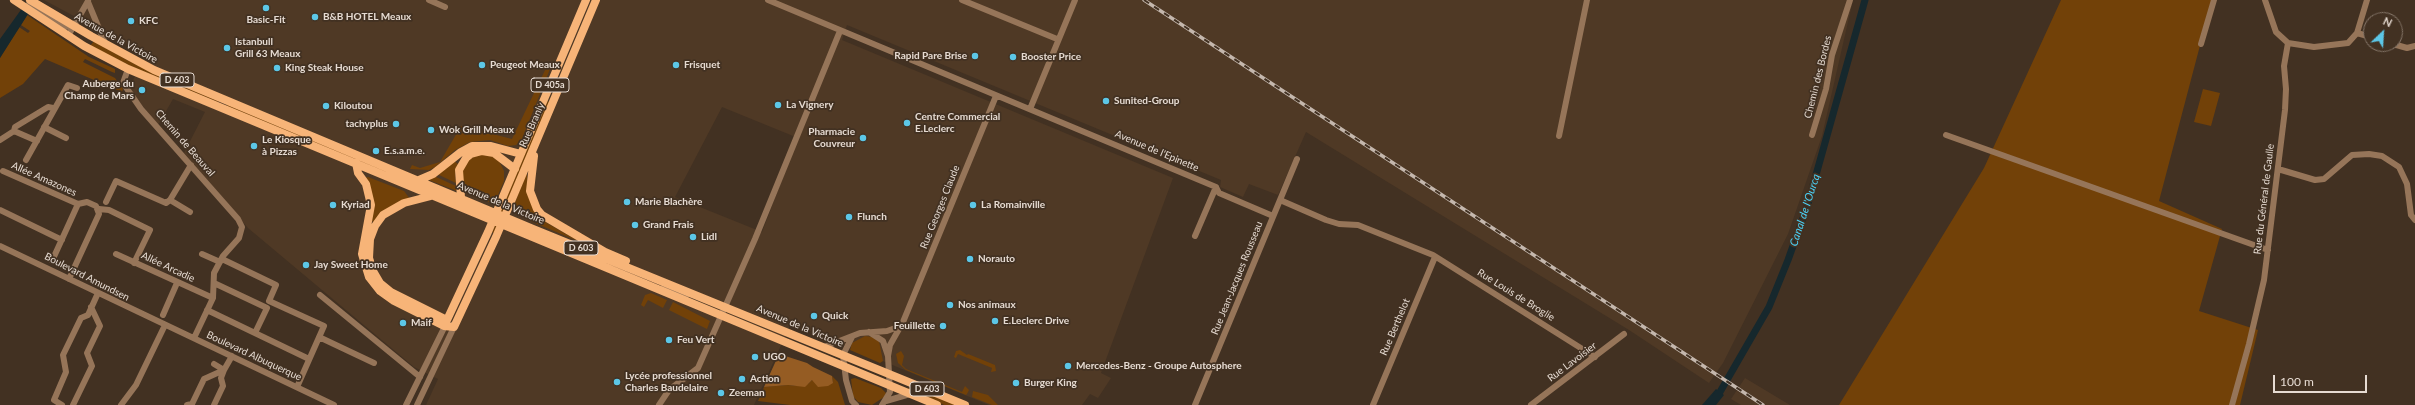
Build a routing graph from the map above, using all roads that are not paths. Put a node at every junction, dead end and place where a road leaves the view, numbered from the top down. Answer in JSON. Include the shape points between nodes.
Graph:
{"nodes":[{"id":1,"x":429,"y":0,"type":"edge"},
{"id":2,"x":586,"y":0,"type":"edge"},
{"id":3,"x":596,"y":0,"type":"edge"},
{"id":4,"x":768,"y":0,"type":"edge"},
{"id":5,"x":962,"y":0,"type":"edge"},
{"id":6,"x":1075,"y":0,"type":"edge"},
{"id":7,"x":1587,"y":0,"type":"edge"},
{"id":8,"x":1850,"y":0,"type":"edge"},
{"id":9,"x":2214,"y":0,"type":"edge"},
{"id":10,"x":2265,"y":0,"type":"edge"},
{"id":11,"x":2367,"y":0,"type":"edge"},
{"id":12,"x":18,"y":1,"type":"edge"},
{"id":13,"x":89,"y":1,"type":"edge"},
{"id":14,"x":33,"y":6,"type":"edge"},
{"id":15,"x":445,"y":7,"type":"dead end"},
{"id":16,"x":74,"y":26,"type":"junction"},
{"id":17,"x":840,"y":31,"type":"junction"},
{"id":18,"x":2357,"y":33,"type":"junction"},
{"id":19,"x":2363,"y":35,"type":"edge"},
{"id":20,"x":68,"y":36,"type":"junction"},
{"id":21,"x":1057,"y":39,"type":"junction"},
{"id":22,"x":2288,"y":43,"type":"junction"},
{"id":23,"x":2201,"y":44,"type":"dead end"},
{"id":24,"x":106,"y":45,"type":"junction"},
{"id":25,"x":2415,"y":46,"type":"edge"},
{"id":26,"x":2403,"y":47,"type":"edge"},
{"id":27,"x":128,"y":69,"type":"junction"},
{"id":28,"x":77,"y":88,"type":"dead end"},
{"id":29,"x":996,"y":96,"type":"junction"},
{"id":30,"x":53,"y":108,"type":"junction"},
{"id":31,"x":1030,"y":109,"type":"junction"},
{"id":32,"x":44,"y":127,"type":"junction"},
{"id":33,"x":14,"y":131,"type":"junction"},
{"id":34,"x":1812,"y":135,"type":"dead end"},
{"id":35,"x":1946,"y":135,"type":"dead end"},
{"id":36,"x":1559,"y":136,"type":"dead end"},
{"id":37,"x":66,"y":138,"type":"dead end"},
{"id":38,"x":0,"y":140,"type":"edge"},
{"id":39,"x":37,"y":141,"type":"junction"},
{"id":40,"x":536,"y":143,"type":"junction"},
{"id":41,"x":521,"y":154,"type":"junction"},
{"id":42,"x":1297,"y":159,"type":"dead end"},
{"id":43,"x":26,"y":160,"type":"dead end"},
{"id":44,"x":356,"y":163,"type":"junction"},
{"id":45,"x":191,"y":165,"type":"junction"},
{"id":46,"x":515,"y":169,"type":"junction"},
{"id":47,"x":2278,"y":169,"type":"junction"},
{"id":48,"x":3,"y":171,"type":"dead end"},
{"id":49,"x":419,"y":180,"type":"junction"},
{"id":50,"x":1216,"y":187,"type":"junction"},
{"id":51,"x":432,"y":196,"type":"junction"},
{"id":52,"x":461,"y":197,"type":"junction"},
{"id":53,"x":170,"y":200,"type":"junction"},
{"id":54,"x":1280,"y":200,"type":"junction"},
{"id":55,"x":106,"y":202,"type":"dead end"},
{"id":56,"x":78,"y":204,"type":"junction"},
{"id":57,"x":99,"y":209,"type":"junction"},
{"id":58,"x":0,"y":210,"type":"edge"},
{"id":59,"x":190,"y":212,"type":"dead end"},
{"id":60,"x":1273,"y":216,"type":"junction"},
{"id":61,"x":2415,"y":220,"type":"edge"},
{"id":62,"x":519,"y":227,"type":"junction"},
{"id":63,"x":1195,"y":236,"type":"dead end"},
{"id":64,"x":62,"y":240,"type":"junction"},
{"id":65,"x":1,"y":248,"type":"edge"},
{"id":66,"x":2268,"y":250,"type":"junction"},
{"id":67,"x":116,"y":254,"type":"dead end"},
{"id":68,"x":202,"y":254,"type":"dead end"},
{"id":69,"x":1435,"y":257,"type":"junction"},
{"id":70,"x":52,"y":261,"type":"dead end"},
{"id":71,"x":221,"y":261,"type":"junction"},
{"id":72,"x":134,"y":263,"type":"junction"},
{"id":73,"x":642,"y":273,"type":"junction"},
{"id":74,"x":69,"y":279,"type":"junction"},
{"id":75,"x":177,"y":283,"type":"junction"},
{"id":76,"x":214,"y":283,"type":"junction"},
{"id":77,"x":651,"y":286,"type":"junction"},
{"id":78,"x":98,"y":293,"type":"junction"},
{"id":79,"x":320,"y":295,"type":"dead end"},
{"id":80,"x":212,"y":298,"type":"junction"},
{"id":81,"x":726,"y":306,"type":"junction"},
{"id":82,"x":91,"y":308,"type":"junction"},
{"id":83,"x":207,"y":310,"type":"junction"},
{"id":84,"x":163,"y":315,"type":"dead end"},
{"id":85,"x":722,"y":316,"type":"junction"},
{"id":86,"x":446,"y":323,"type":"junction"},
{"id":87,"x":165,"y":325,"type":"junction"},
{"id":88,"x":901,"y":326,"type":"junction"},
{"id":89,"x":454,"y":327,"type":"junction"},
{"id":90,"x":870,"y":332,"type":"junction"},
{"id":91,"x":255,"y":333,"type":"junction"},
{"id":92,"x":789,"y":333,"type":"junction"},
{"id":93,"x":1624,"y":334,"type":"dead end"},
{"id":94,"x":852,"y":336,"type":"junction"},
{"id":95,"x":319,"y":337,"type":"junction"},
{"id":96,"x":194,"y":338,"type":"junction"},
{"id":97,"x":824,"y":347,"type":"junction"},
{"id":98,"x":1587,"y":350,"type":"junction"},
{"id":99,"x":843,"y":354,"type":"junction"},
{"id":100,"x":232,"y":356,"type":"junction"},
{"id":101,"x":888,"y":356,"type":"junction"},
{"id":102,"x":1596,"y":357,"type":"junction"},
{"id":103,"x":309,"y":359,"type":"junction"},
{"id":104,"x":374,"y":363,"type":"dead end"},
{"id":105,"x":214,"y":364,"type":"dead end"},
{"id":106,"x":1586,"y":365,"type":"junction"},
{"id":107,"x":844,"y":367,"type":"junction"},
{"id":108,"x":224,"y":370,"type":"junction"},
{"id":109,"x":890,"y":374,"type":"junction"},
{"id":110,"x":420,"y":377,"type":"junction"},
{"id":111,"x":890,"y":386,"type":"junction"},
{"id":112,"x":297,"y":387,"type":"junction"},
{"id":113,"x":910,"y":394,"type":"junction"},
{"id":114,"x":884,"y":403,"type":"edge"},
{"id":115,"x":330,"y":404,"type":"edge"},
{"id":116,"x":853,"y":404,"type":"edge"},
{"id":117,"x":62,"y":405,"type":"edge"},
{"id":118,"x":73,"y":405,"type":"edge"},
{"id":119,"x":121,"y":405,"type":"edge"},
{"id":120,"x":187,"y":405,"type":"edge"},
{"id":121,"x":214,"y":405,"type":"edge"},
{"id":122,"x":406,"y":405,"type":"edge"},
{"id":123,"x":417,"y":405,"type":"edge"},
{"id":124,"x":659,"y":405,"type":"edge"},
{"id":125,"x":937,"y":405,"type":"edge"},
{"id":126,"x":965,"y":405,"type":"edge"},
{"id":127,"x":1195,"y":405,"type":"edge"},
{"id":128,"x":1373,"y":405,"type":"edge"},
{"id":129,"x":1531,"y":405,"type":"edge"},
{"id":130,"x":2232,"y":405,"type":"edge"}],
"edges":[{"from":1,"to":15,"type":"street"},
{"from":2,"to":41,"type":"main road","name":"Rue Branly","number":"D 405a"},
{"from":3,"to":40,"type":"main road","name":"Rue Branly","number":"D 405a"},
{"from":4,"to":17,"type":"street"},
{"from":5,"to":21,"type":"street"},
{"from":6,"to":21,"type":"street"},
{"from":7,"to":36,"type":"street"},
{"from":8,"to":34,"type":"street","name":"Chemin des Bordes","via":[[1832,55],[1824,97]]},
{"from":9,"to":23,"type":"street"},
{"from":10,"to":22,"type":"street","via":[[2276,32]]},
{"from":11,"to":18,"type":"street"},
{"from":12,"to":14,"type":"main road","number":"D 603"},
{"from":13,"to":16,"type":"street"},
{"from":13,"to":24,"type":"street"},
{"from":14,"to":16,"type":"main road","name":"Avenue de la Victoire","number":"D 603"},
{"from":14,"to":20,"type":"main road","name":"Avenue de la Victoire","number":"D 603"},
{"from":16,"to":20,"type":"street"},
{"from":16,"to":24,"type":"main road","name":"Avenue de la Victoire","number":"D 603"},
{"from":17,"to":29,"type":"street"},
{"from":17,"to":81,"type":"street"},
{"from":18,"to":19,"type":"street"},
{"from":18,"to":22,"type":"street","via":[[2348,43],[2314,47]]},
{"from":20,"to":27,"type":"main road","name":"Avenue de la Victoire","number":"D 603"},
{"from":21,"to":31,"type":"street"},
{"from":22,"to":47,"type":"street","name":"Rue du Général de Gaulle","via":[[2284,66],[2285,110]]},
{"from":24,"to":49,"type":"main road","name":"Avenue de la Victoire","number":"D 603","via":[[159,72]]},
{"from":25,"to":26,"type":"street"},
{"from":27,"to":44,"type":"main road","name":"Avenue de la Victoire","number":"D 603"},
{"from":27,"to":45,"type":"street","name":"Chemin de Beauval","via":[[123,80],[124,85],[141,109]]},
{"from":28,"to":30,"type":"street","via":[[68,85]]},
{"from":29,"to":31,"type":"street","name":"Avenue de l'Epinette"},
{"from":29,"to":88,"type":"street","name":"Rue Georges Claude"},
{"from":30,"to":32,"type":"street"},
{"from":30,"to":33,"type":"street","via":[[48,107],[15,127]]},
{"from":31,"to":50,"type":"street","name":"Avenue de l'Epinette"},
{"from":32,"to":37,"type":"street"},
{"from":32,"to":39,"type":"street"},
{"from":33,"to":38,"type":"street"},
{"from":33,"to":39,"type":"street"},
{"from":35,"to":66,"type":"street"},
{"from":39,"to":43,"type":"street"},
{"from":40,"to":73,"type":"main road","via":[[530,191],[542,216],[626,261]]},
{"from":40,"to":89,"type":"main road","name":"Rue Branly","number":"D 405a"},
{"from":41,"to":46,"type":"main road","name":"Rue Branly","number":"D 405a"},
{"from":41,"to":49,"type":"main road","via":[[491,146],[472,146],[433,174]]},
{"from":42,"to":54,"type":"street","name":"Rue Jean-Jacques Rousseau"},
{"from":44,"to":51,"type":"main road","name":"Avenue de la Victoire","number":"D 603"},
{"from":44,"to":86,"type":"main road","via":[[358,173],[369,191],[371,205],[362,254],[369,277],[380,291],[394,302]]},
{"from":45,"to":53,"type":"street"},
{"from":45,"to":71,"type":"street","name":"Chemin de Beauval","via":[[242,227],[236,243]]},
{"from":46,"to":52,"type":"main road","via":[[494,153],[482,151],[471,154],[459,170]]},
{"from":46,"to":86,"type":"main road","name":"Rue Branly","number":"D 405a"},
{"from":47,"to":61,"type":"street","via":[[2315,180],[2324,179],[2352,155],[2382,156],[2399,167],[2407,184],[2411,215]]},
{"from":47,"to":66,"type":"street","name":"Rue du Général de Gaulle"},
{"from":48,"to":56,"type":"street","name":"Allée Amazones"},
{"from":49,"to":52,"type":"main road","name":"Avenue de la Victoire","number":"D 603"},
{"from":50,"to":60,"type":"street","name":"Avenue de l'Epinette","via":[[1219,193]]},
{"from":50,"to":63,"type":"street"},
{"from":51,"to":62,"type":"main road","name":"Avenue de la Victoire","number":"D 603","via":[[480,216]]},
{"from":51,"to":86,"type":"main road","via":[[404,203],[383,215],[370,239],[369,258],[376,277],[391,292]]},
{"from":52,"to":62,"type":"main road","name":"Avenue de la Victoire","number":"D 603"},
{"from":53,"to":55,"type":"street","via":[[166,203],[116,181]]},
{"from":53,"to":59,"type":"street"},
{"from":54,"to":60,"type":"street","name":"Rue Jean-Jacques Rousseau"},
{"from":54,"to":69,"type":"street","name":"Rue Louis de Broglie","via":[[1338,224],[1358,225],[1391,236]]},
{"from":56,"to":57,"type":"street","name":"Allée Amazones","via":[[87,202]]},
{"from":56,"to":64,"type":"street"},
{"from":57,"to":72,"type":"street","name":"Allée Amazones","via":[[109,210],[150,230]]},
{"from":57,"to":74,"type":"street"},
{"from":58,"to":64,"type":"street"},
{"from":60,"to":127,"type":"street","name":"Rue Jean-Jacques Rousseau"},
{"from":62,"to":73,"type":"main road","name":"Avenue de la Victoire","number":"D 603"},
{"from":62,"to":77,"type":"main road","name":"Avenue de la Victoire","number":"D 603"},
{"from":64,"to":70,"type":"street"},
{"from":65,"to":74,"type":"street","name":"Boulevard Amundsen"},
{"from":66,"to":130,"type":"street","name":"Rue du Général de Gaulle","via":[[2264,280]]},
{"from":67,"to":72,"type":"street","name":"Allée Arcadie"},
{"from":68,"to":71,"type":"street"},
{"from":69,"to":98,"type":"street","name":"Rue Louis de Broglie"},
{"from":69,"to":128,"type":"street","name":"Rue Berthelot"},
{"from":71,"to":76,"type":"street","via":[[214,273]]},
{"from":71,"to":95,"type":"street","via":[[276,285],[269,301],[324,326]]},
{"from":72,"to":75,"type":"street","name":"Allée Arcadie"},
{"from":73,"to":81,"type":"main road","name":"Avenue de la Victoire","number":"D 603"},
{"from":74,"to":78,"type":"street","name":"Boulevard Amundsen"},
{"from":75,"to":80,"type":"street","name":"Allée Arcadie"},
{"from":75,"to":84,"type":"street"},
{"from":76,"to":80,"type":"street"},
{"from":76,"to":91,"type":"street","via":[[267,308]]},
{"from":77,"to":81,"type":"street","via":[[670,290],[718,310]]},
{"from":77,"to":85,"type":"main road","name":"Avenue de la Victoire","number":"D 603"},
{"from":78,"to":82,"type":"street"},
{"from":78,"to":87,"type":"street","name":"Boulevard Amundsen"},
{"from":79,"to":110,"type":"street"},
{"from":80,"to":83,"type":"street"},
{"from":81,"to":85,"type":"street"},
{"from":81,"to":92,"type":"main road","name":"Avenue de la Victoire","number":"D 603"},
{"from":82,"to":117,"type":"street","via":[[88,315],[81,318],[63,355],[66,372],[54,400]]},
{"from":82,"to":118,"type":"street","via":[[100,326],[87,353],[92,366]]},
{"from":83,"to":91,"type":"street"},
{"from":83,"to":96,"type":"street"},
{"from":85,"to":92,"type":"street","via":[[730,313],[776,332]]},
{"from":85,"to":107,"type":"main road","name":"Avenue de la Victoire","number":"D 603"},
{"from":85,"to":124,"type":"street","via":[[698,368],[669,390]]},
{"from":86,"to":89,"type":"main road"},
{"from":86,"to":110,"type":"street"},
{"from":87,"to":96,"type":"street","name":"Boulevard Albuquerque"},
{"from":87,"to":119,"type":"street","via":[[136,385]]},
{"from":88,"to":90,"type":"street","via":[[887,331]]},
{"from":88,"to":101,"type":"street","name":"Rue Georges Claude","via":[[890,345]]},
{"from":89,"to":123,"type":"street"},
{"from":90,"to":94,"type":"street"},
{"from":90,"to":101,"type":"street","via":[[883,341]]},
{"from":91,"to":103,"type":"street"},
{"from":92,"to":97,"type":"main road","name":"Avenue de la Victoire","number":"D 603"},
{"from":93,"to":102,"type":"street","name":"Rue Lavoisier"},
{"from":94,"to":97,"type":"street"},
{"from":94,"to":99,"type":"street"},
{"from":95,"to":103,"type":"street"},
{"from":95,"to":104,"type":"street"},
{"from":96,"to":100,"type":"street","name":"Boulevard Albuquerque"},
{"from":97,"to":99,"type":"main road","name":"Avenue de la Victoire","number":"D 603"},
{"from":98,"to":102,"type":"street","name":"Rue Louis de Broglie"},
{"from":98,"to":106,"type":"street"},
{"from":99,"to":107,"type":"street"},
{"from":99,"to":109,"type":"main road","name":"Avenue de la Victoire","number":"D 603"},
{"from":100,"to":108,"type":"street"},
{"from":100,"to":112,"type":"street","name":"Boulevard Albuquerque"},
{"from":101,"to":109,"type":"street"},
{"from":102,"to":106,"type":"street","name":"Rue Lavoisier"},
{"from":103,"to":112,"type":"street"},
{"from":105,"to":108,"type":"street"},
{"from":106,"to":129,"type":"street","name":"Rue Lavoisier"},
{"from":107,"to":111,"type":"main road","name":"Avenue de la Victoire","number":"D 603"},
{"from":107,"to":116,"type":"street"},
{"from":108,"to":120,"type":"street","via":[[204,379],[192,404]]},
{"from":108,"to":121,"type":"street","via":[[221,378],[223,386]]},
{"from":109,"to":111,"type":"street"},
{"from":109,"to":126,"type":"main road","name":"Avenue de la Victoire","number":"D 603"},
{"from":110,"to":122,"type":"street"},
{"from":111,"to":113,"type":"main road","name":"Avenue de la Victoire","number":"D 603"},
{"from":111,"to":114,"type":"street"},
{"from":112,"to":115,"type":"street","name":"Boulevard Albuquerque"},
{"from":113,"to":114,"type":"street"},
{"from":113,"to":125,"type":"main road","name":"Avenue de la Victoire","number":"D 603"}]}
